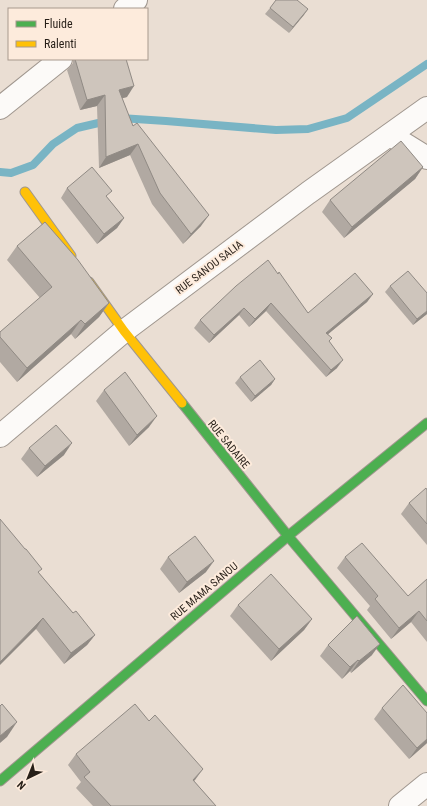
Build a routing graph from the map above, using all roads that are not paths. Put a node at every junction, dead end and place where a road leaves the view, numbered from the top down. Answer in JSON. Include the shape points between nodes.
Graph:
{"nodes":[{"id":1,"x":136,"y":0,"type":"edge"},
{"id":2,"x":126,"y":8,"type":"edge"},
{"id":3,"x":60,"y":60,"type":"edge"},
{"id":4,"x":0,"y":108,"type":"edge"},
{"id":5,"x":427,"y":108,"type":"edge"},
{"id":6,"x":390,"y":135,"type":"junction"},
{"id":7,"x":427,"y":158,"type":"edge"},
{"id":8,"x":25,"y":192,"type":"dead end"},
{"id":9,"x":74,"y":261,"type":"edge"},
{"id":10,"x":83,"y":274,"type":"edge"},
{"id":11,"x":124,"y":331,"type":"junction"},
{"id":12,"x":427,"y":423,"type":"edge"},
{"id":13,"x":0,"y":436,"type":"edge"},
{"id":14,"x":288,"y":536,"type":"junction"},
{"id":15,"x":427,"y":702,"type":"edge"},
{"id":16,"x":0,"y":781,"type":"edge"},
{"id":17,"x":427,"y":784,"type":"edge"},
{"id":18,"x":400,"y":806,"type":"edge"}],
"edges":[{"from":1,"to":2,"type":"street"},
{"from":3,"to":4,"type":"street"},
{"from":5,"to":6,"type":"street","name":"RUE SANOU SALIA"},
{"from":6,"to":7,"type":"street"},
{"from":6,"to":11,"type":"street","name":"RUE SANOU SALIA"},
{"from":8,"to":9,"type":"street"},
{"from":10,"to":11,"type":"street","name":"RUE SADAIRE"},
{"from":11,"to":13,"type":"street","name":"RUE SANOU SALIA"},
{"from":11,"to":14,"type":"street","name":"RUE SADAIRE"},
{"from":12,"to":14,"type":"street","name":"RUE MAMA SANOU"},
{"from":14,"to":15,"type":"street","name":"RUE SADAIRE"},
{"from":14,"to":16,"type":"street","name":"RUE MAMA SANOU"},
{"from":17,"to":18,"type":"street"}]}
